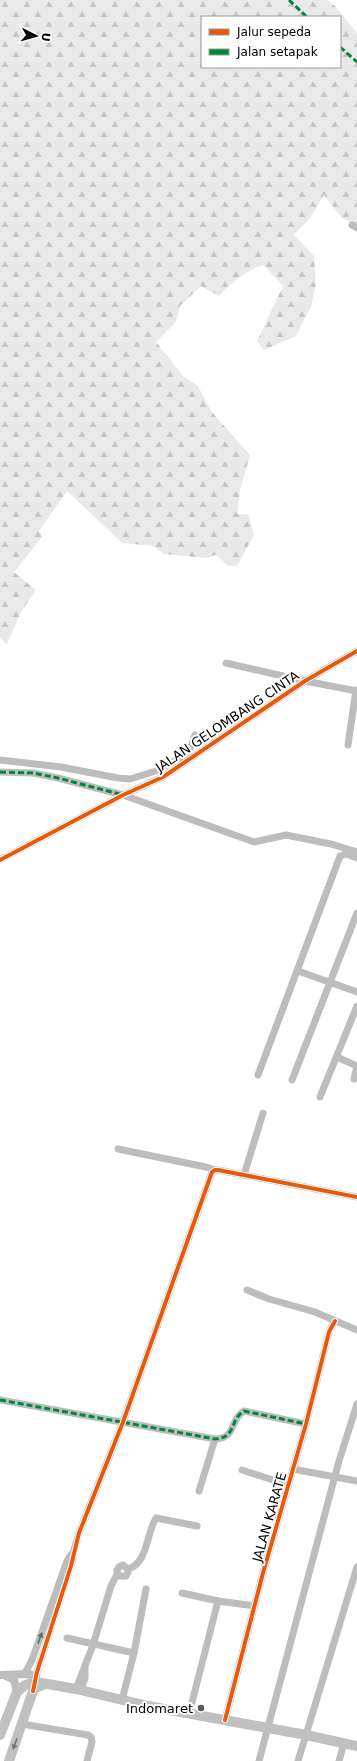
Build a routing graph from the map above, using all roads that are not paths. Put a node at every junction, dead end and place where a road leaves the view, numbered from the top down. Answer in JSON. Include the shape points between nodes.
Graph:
{"nodes":[{"id":1,"x":357,"y":651,"type":"edge"},
{"id":2,"x":226,"y":663,"type":"dead end"},
{"id":3,"x":305,"y":681,"type":"junction"},
{"id":4,"x":356,"y":690,"type":"edge"},
{"id":5,"x":195,"y":735,"type":"dead end"},
{"id":6,"x":348,"y":745,"type":"dead end"},
{"id":7,"x":0,"y":760,"type":"edge"},
{"id":8,"x":0,"y":772,"type":"edge"},
{"id":9,"x":123,"y":795,"type":"junction"},
{"id":10,"x":357,"y":852,"type":"edge"},
{"id":11,"x":357,"y":858,"type":"edge"},
{"id":12,"x":0,"y":860,"type":"edge"},
{"id":13,"x":357,"y":912,"type":"edge"},
{"id":14,"x":298,"y":971,"type":"junction"},
{"id":15,"x":331,"y":983,"type":"junction"},
{"id":16,"x":357,"y":992,"type":"edge"},
{"id":17,"x":357,"y":1006,"type":"edge"},
{"id":18,"x":337,"y":1057,"type":"junction"},
{"id":19,"x":258,"y":1074,"type":"dead end"},
{"id":20,"x":354,"y":1079,"type":"dead end"},
{"id":21,"x":292,"y":1080,"type":"dead end"},
{"id":22,"x":320,"y":1097,"type":"dead end"},
{"id":23,"x":263,"y":1113,"type":"dead end"},
{"id":24,"x":118,"y":1149,"type":"dead end"},
{"id":25,"x":216,"y":1170,"type":"junction"},
{"id":26,"x":244,"y":1175,"type":"junction"},
{"id":27,"x":357,"y":1197,"type":"edge"},
{"id":28,"x":247,"y":1290,"type":"dead end"},
{"id":29,"x":335,"y":1321,"type":"junction"},
{"id":30,"x":357,"y":1330,"type":"edge"},
{"id":31,"x":0,"y":1400,"type":"edge"},
{"id":32,"x":357,"y":1404,"type":"edge"},
{"id":33,"x":123,"y":1422,"type":"junction"},
{"id":34,"x":306,"y":1424,"type":"junction"},
{"id":35,"x":215,"y":1439,"type":"junction"},
{"id":36,"x":293,"y":1469,"type":"junction"},
{"id":37,"x":242,"y":1470,"type":"dead end"},
{"id":38,"x":335,"y":1477,"type":"junction"},
{"id":39,"x":357,"y":1480,"type":"edge"},
{"id":40,"x":288,"y":1485,"type":"junction"},
{"id":41,"x":199,"y":1491,"type":"dead end"},
{"id":42,"x":197,"y":1526,"type":"dead end"},
{"id":43,"x":72,"y":1553,"type":"junction"},
{"id":44,"x":356,"y":1572,"type":"edge"},
{"id":45,"x":146,"y":1589,"type":"dead end"},
{"id":46,"x":182,"y":1593,"type":"dead end"},
{"id":47,"x":218,"y":1601,"type":"junction"},
{"id":48,"x":255,"y":1606,"type":"junction"},
{"id":49,"x":67,"y":1638,"type":"dead end"},
{"id":50,"x":93,"y":1645,"type":"junction"},
{"id":51,"x":134,"y":1653,"type":"junction"},
{"id":52,"x":25,"y":1674,"type":"junction"},
{"id":53,"x":3,"y":1675,"type":"edge"},
{"id":54,"x":38,"y":1686,"type":"junction"},
{"id":55,"x":78,"y":1689,"type":"junction"},
{"id":56,"x":16,"y":1692,"type":"junction"},
{"id":57,"x":122,"y":1700,"type":"junction"},
{"id":58,"x":189,"y":1714,"type":"junction"},
{"id":59,"x":226,"y":1720,"type":"junction"},
{"id":60,"x":22,"y":1724,"type":"junction"},
{"id":61,"x":268,"y":1729,"type":"junction"},
{"id":62,"x":0,"y":1735,"type":"edge"},
{"id":63,"x":306,"y":1735,"type":"junction"},
{"id":64,"x":344,"y":1743,"type":"junction"},
{"id":65,"x":357,"y":1746,"type":"edge"},
{"id":66,"x":8,"y":1761,"type":"edge"},
{"id":67,"x":87,"y":1761,"type":"edge"},
{"id":68,"x":259,"y":1761,"type":"edge"},
{"id":69,"x":298,"y":1761,"type":"edge"},
{"id":70,"x":339,"y":1761,"type":"edge"}],
"edges":[{"from":1,"to":3,"type":"street","name":"JALAN GELOMBANG CINTA"},
{"from":2,"to":3,"type":"street"},
{"from":3,"to":4,"type":"street"},
{"from":3,"to":9,"type":"street","name":"JALAN GELOMBANG CINTA","via":[[169,774]]},
{"from":4,"to":6,"type":"street"},
{"from":5,"to":7,"type":"street","via":[[185,755],[156,771],[130,779]]},
{"from":8,"to":9,"type":"street","via":[[33,773]]},
{"from":9,"to":10,"type":"street","via":[[254,842],[286,835]]},
{"from":9,"to":12,"type":"street","name":"JALAN GELOMBANG CINTA"},
{"from":11,"to":14,"type":"street","via":[[346,854],[340,856]]},
{"from":13,"to":15,"type":"street"},
{"from":14,"to":15,"type":"street"},
{"from":14,"to":19,"type":"street"},
{"from":15,"to":16,"type":"street"},
{"from":15,"to":21,"type":"street"},
{"from":17,"to":18,"type":"street"},
{"from":18,"to":20,"type":"street","via":[[357,1066]]},
{"from":18,"to":22,"type":"street"},
{"from":23,"to":26,"type":"street"},
{"from":24,"to":25,"type":"street"},
{"from":25,"to":26,"type":"street"},
{"from":25,"to":33,"type":"street","via":[[212,1172]]},
{"from":26,"to":27,"type":"street"},
{"from":28,"to":29,"type":"street"},
{"from":29,"to":30,"type":"street"},
{"from":29,"to":34,"type":"street","name":"JALAN KARATE","via":[[329,1332]]},
{"from":31,"to":33,"type":"street"},
{"from":32,"to":38,"type":"street"},
{"from":33,"to":35,"type":"street"},
{"from":33,"to":43,"type":"street"},
{"from":34,"to":35,"type":"street","via":[[244,1411],[236,1420],[229,1435],[224,1439]]},
{"from":34,"to":36,"type":"street","name":"JALAN KARATE"},
{"from":35,"to":41,"type":"street"},
{"from":36,"to":38,"type":"street"},
{"from":36,"to":40,"type":"street","name":"JALAN KARATE"},
{"from":37,"to":40,"type":"street"},
{"from":38,"to":39,"type":"street"},
{"from":38,"to":61,"type":"street"},
{"from":40,"to":48,"type":"street","name":"JALAN KARATE"},
{"from":42,"to":50,"type":"street","via":[[156,1518],[141,1561],[134,1567],[128,1569],[121,1566],[117,1570],[118,1574],[111,1586]]},
{"from":52,"to":43,"type":"street","one_way":true},
{"from":43,"to":54,"type":"street","via":[[73,1559],[37,1672]]},
{"from":44,"to":63,"type":"street"},
{"from":45,"to":51,"type":"street"},
{"from":46,"to":47,"type":"street"},
{"from":47,"to":48,"type":"street"},
{"from":47,"to":58,"type":"street"},
{"from":48,"to":59,"type":"street","name":"JALAN KARATE"},
{"from":49,"to":50,"type":"street"},
{"from":50,"to":51,"type":"street"},
{"from":50,"to":55,"type":"street","via":[[85,1666],[85,1678]]},
{"from":51,"to":57,"type":"street"},
{"from":52,"to":53,"type":"street"},
{"from":52,"to":54,"type":"street","via":[[30,1674]]},
{"from":52,"to":56,"type":"street","via":[[20,1679]]},
{"from":53,"to":56,"type":"street","via":[[14,1680]]},
{"from":54,"to":55,"type":"main road"},
{"from":54,"to":56,"type":"main road","via":[[25,1685]]},
{"from":54,"to":60,"type":"main road"},
{"from":55,"to":57,"type":"main road"},
{"from":56,"to":62,"type":"main road"},
{"from":57,"to":58,"type":"main road"},
{"from":58,"to":59,"type":"main road"},
{"from":59,"to":61,"type":"main road"},
{"from":60,"to":66,"type":"main road","one_way":true},
{"from":60,"to":67,"type":"street","via":[[88,1735],[92,1742]]},
{"from":61,"to":63,"type":"main road"},
{"from":61,"to":68,"type":"street"},
{"from":63,"to":64,"type":"main road"},
{"from":63,"to":69,"type":"street"},
{"from":64,"to":65,"type":"main road"},
{"from":64,"to":70,"type":"street"}]}
